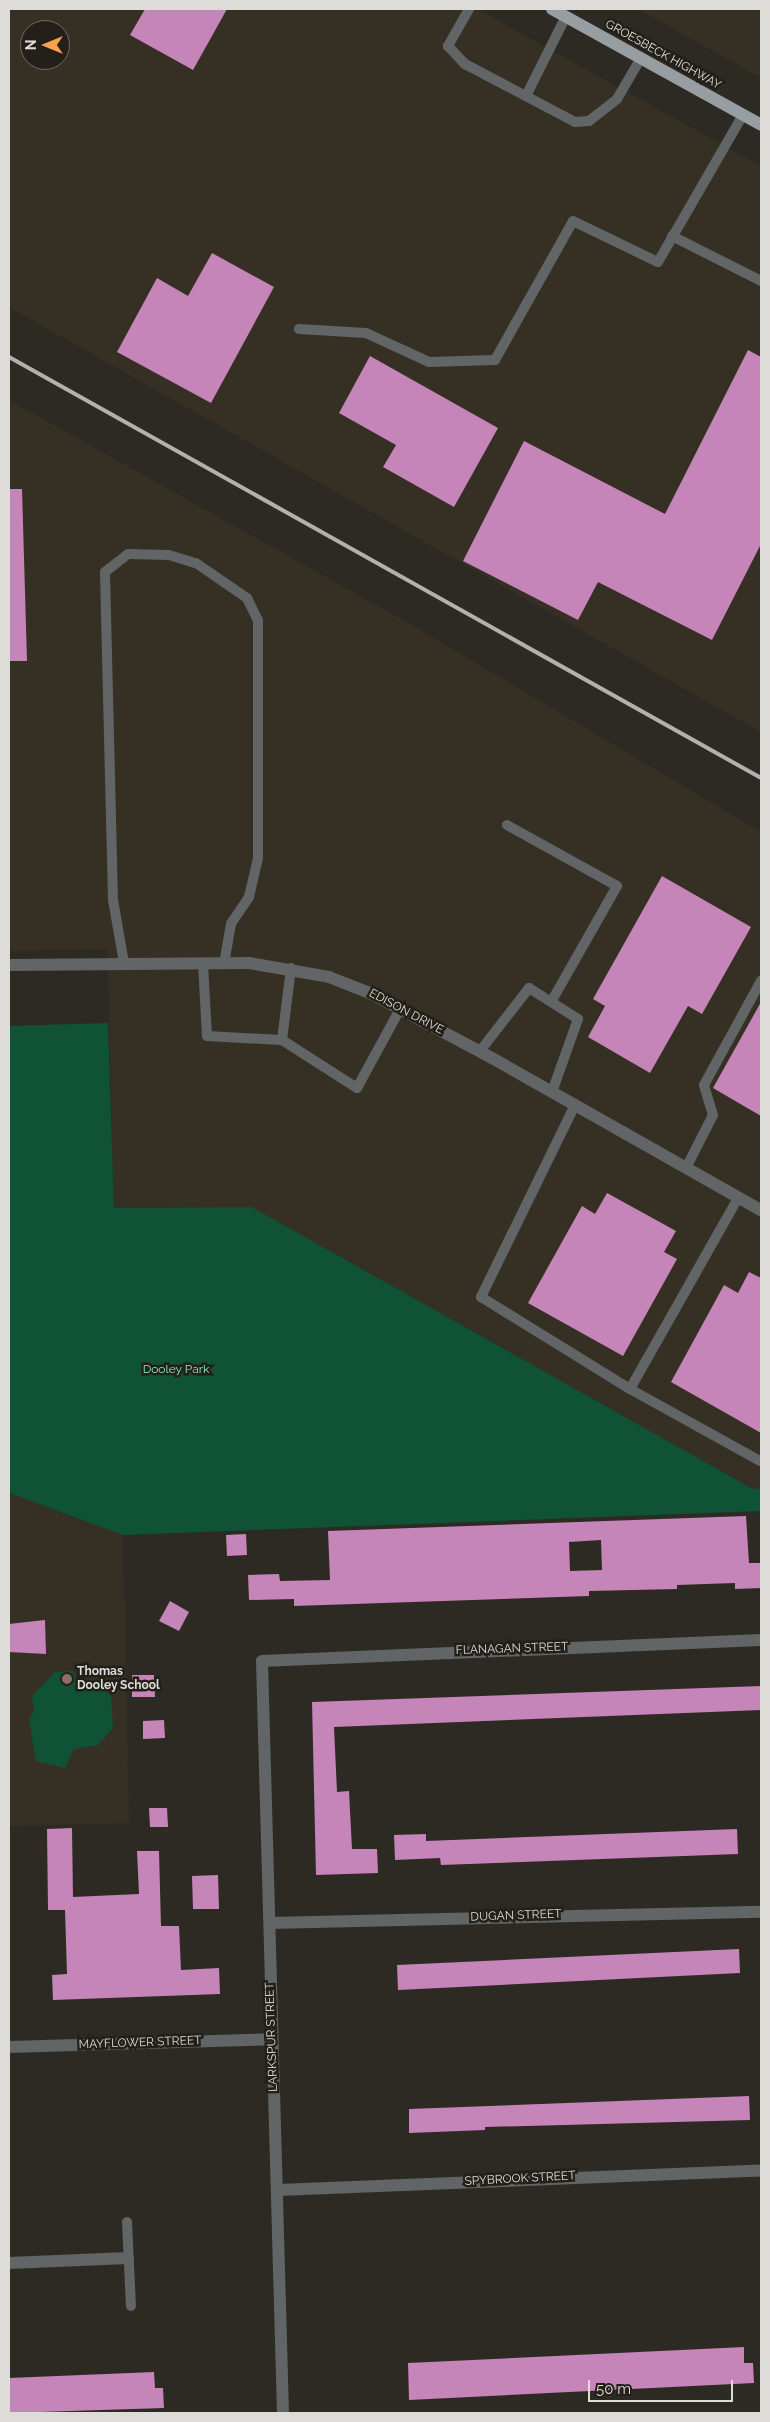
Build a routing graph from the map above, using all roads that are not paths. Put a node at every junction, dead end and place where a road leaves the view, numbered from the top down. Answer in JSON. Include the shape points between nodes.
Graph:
{"nodes":[{"id":1,"x":469,"y":9,"type":"edge"},
{"id":2,"x":552,"y":9,"type":"edge"},
{"id":3,"x":566,"y":16,"type":"junction"},
{"id":4,"x":641,"y":58,"type":"junction"},
{"id":5,"x":526,"y":96,"type":"junction"},
{"id":6,"x":744,"y":115,"type":"junction"},
{"id":7,"x":761,"y":125,"type":"edge"},
{"id":8,"x":672,"y":236,"type":"junction"},
{"id":9,"x":761,"y":281,"type":"edge"},
{"id":10,"x":299,"y":329,"type":"dead end"},
{"id":11,"x":507,"y":825,"type":"dead end"},
{"id":12,"x":203,"y":963,"type":"junction"},
{"id":13,"x":224,"y":963,"type":"junction"},
{"id":14,"x":124,"y":964,"type":"junction"},
{"id":15,"x":9,"y":965,"type":"edge"},
{"id":16,"x":291,"y":968,"type":"junction"},
{"id":17,"x":761,"y":981,"type":"edge"},
{"id":18,"x":551,"y":1002,"type":"junction"},
{"id":19,"x":400,"y":1009,"type":"junction"},
{"id":20,"x":282,"y":1040,"type":"junction"},
{"id":21,"x":480,"y":1051,"type":"junction"},
{"id":22,"x":552,"y":1092,"type":"junction"},
{"id":23,"x":575,"y":1105,"type":"junction"},
{"id":24,"x":686,"y":1168,"type":"junction"},
{"id":25,"x":738,"y":1198,"type":"junction"},
{"id":26,"x":761,"y":1210,"type":"edge"},
{"id":27,"x":630,"y":1389,"type":"junction"},
{"id":28,"x":761,"y":1460,"type":"edge"},
{"id":29,"x":761,"y":1640,"type":"edge"},
{"id":30,"x":262,"y":1660,"type":"joint"},
{"id":31,"x":761,"y":1912,"type":"edge"},
{"id":32,"x":270,"y":1923,"type":"junction"},
{"id":33,"x":272,"y":2038,"type":"junction"},
{"id":34,"x":9,"y":2047,"type":"edge"},
{"id":35,"x":761,"y":2171,"type":"edge"},
{"id":36,"x":278,"y":2190,"type":"junction"},
{"id":37,"x":127,"y":2222,"type":"dead end"},
{"id":38,"x":128,"y":2258,"type":"junction"},
{"id":39,"x":9,"y":2263,"type":"edge"},
{"id":40,"x":131,"y":2306,"type":"dead end"},
{"id":41,"x":283,"y":2413,"type":"edge"}],
"edges":[{"from":1,"to":5,"type":"lane","via":[[448,46],[465,64]]},
{"from":2,"to":3,"type":"main road","name":"GROESBECK HIGHWAY"},
{"from":3,"to":4,"type":"main road","name":"GROESBECK HIGHWAY"},
{"from":3,"to":5,"type":"lane"},
{"from":4,"to":5,"type":"lane","via":[[617,99],[589,121],[574,122]]},
{"from":4,"to":6,"type":"main road","name":"GROESBECK HIGHWAY"},
{"from":6,"to":7,"type":"main road","name":"GROESBECK HIGHWAY"},
{"from":6,"to":8,"type":"lane"},
{"from":8,"to":9,"type":"lane"},
{"from":8,"to":10,"type":"lane","via":[[658,262],[573,220],[495,360],[429,362],[366,333]]},
{"from":11,"to":18,"type":"lane","via":[[617,886]]},
{"from":12,"to":13,"type":"street","name":"EDISON DRIVE"},
{"from":12,"to":14,"type":"street","name":"EDISON DRIVE"},
{"from":12,"to":20,"type":"lane","via":[[207,1036]]},
{"from":13,"to":14,"type":"lane","via":[[231,924],[250,897],[258,858],[258,621],[247,598],[196,563],[169,556],[128,554],[105,572],[113,900]]},
{"from":13,"to":16,"type":"street","name":"EDISON DRIVE"},
{"from":14,"to":15,"type":"street","name":"EDISON DRIVE"},
{"from":16,"to":19,"type":"street","name":"EDISON DRIVE","via":[[329,977]]},
{"from":16,"to":20,"type":"lane"},
{"from":17,"to":24,"type":"lane","via":[[704,1085],[713,1115]]},
{"from":18,"to":21,"type":"lane","via":[[529,988]]},
{"from":18,"to":22,"type":"lane","via":[[578,1019]]},
{"from":19,"to":20,"type":"lane","via":[[357,1088]]},
{"from":19,"to":21,"type":"street","name":"EDISON DRIVE"},
{"from":21,"to":22,"type":"street","name":"EDISON DRIVE"},
{"from":22,"to":23,"type":"street","name":"EDISON DRIVE"},
{"from":23,"to":24,"type":"street","name":"EDISON DRIVE"},
{"from":23,"to":27,"type":"lane","via":[[481,1297]]},
{"from":24,"to":25,"type":"street","name":"EDISON DRIVE"},
{"from":25,"to":26,"type":"street","name":"EDISON DRIVE"},
{"from":25,"to":27,"type":"lane"},
{"from":27,"to":28,"type":"lane"},
{"from":29,"to":30,"type":"street","name":"FLANAGAN STREET"},
{"from":30,"to":32,"type":"street","name":"LARKSPUR STREET"},
{"from":31,"to":32,"type":"street","name":"DUGAN STREET"},
{"from":32,"to":33,"type":"street","name":"LARKSPUR STREET"},
{"from":33,"to":34,"type":"street","name":"MAYFLOWER STREET"},
{"from":33,"to":36,"type":"street","name":"LARKSPUR STREET"},
{"from":35,"to":36,"type":"street","name":"SPYBROOK STREET"},
{"from":36,"to":41,"type":"street","name":"LARKSPUR STREET"},
{"from":37,"to":38,"type":"lane"},
{"from":38,"to":39,"type":"street"},
{"from":38,"to":40,"type":"lane"}]}
